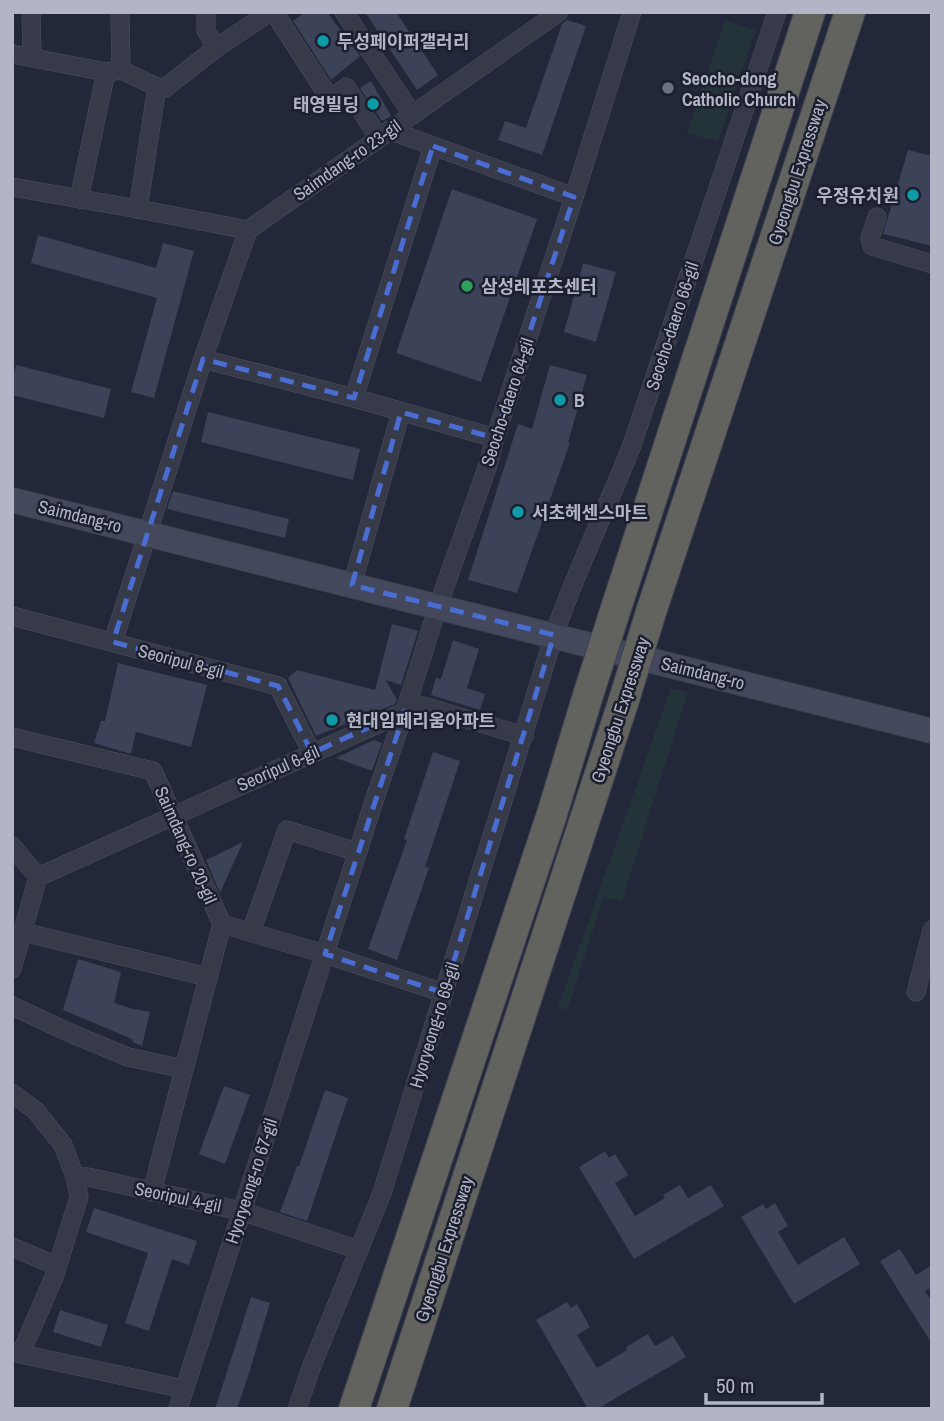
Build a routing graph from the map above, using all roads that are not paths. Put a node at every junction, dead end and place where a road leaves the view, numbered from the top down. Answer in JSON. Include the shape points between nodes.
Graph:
{"nodes":[{"id":1,"x":31,"y":12,"type":"edge"},
{"id":2,"x":120,"y":12,"type":"edge"},
{"id":3,"x":206,"y":12,"type":"edge"},
{"id":4,"x":272,"y":12,"type":"edge"},
{"id":5,"x":344,"y":12,"type":"edge"},
{"id":6,"x":559,"y":12,"type":"edge"},
{"id":7,"x":632,"y":12,"type":"edge"},
{"id":8,"x":777,"y":12,"type":"edge"},
{"id":9,"x":810,"y":12,"type":"edge"},
{"id":10,"x":850,"y":12,"type":"edge"},
{"id":11,"x":216,"y":48,"type":"junction"},
{"id":12,"x":12,"y":54,"type":"edge"},
{"id":13,"x":32,"y":57,"type":"junction"},
{"id":14,"x":114,"y":71,"type":"junction"},
{"id":15,"x":158,"y":87,"type":"junction"},
{"id":16,"x":412,"y":114,"type":"junction"},
{"id":17,"x":384,"y":134,"type":"junction"},
{"id":18,"x":433,"y":146,"type":"junction"},
{"id":19,"x":12,"y":187,"type":"edge"},
{"id":20,"x":574,"y":197,"type":"junction"},
{"id":21,"x":79,"y":199,"type":"junction"},
{"id":22,"x":138,"y":209,"type":"junction"},
{"id":23,"x":877,"y":217,"type":"dead end"},
{"id":24,"x":247,"y":230,"type":"junction"},
{"id":25,"x":932,"y":264,"type":"edge"},
{"id":26,"x":203,"y":359,"type":"junction"},
{"id":27,"x":354,"y":398,"type":"junction"},
{"id":28,"x":401,"y":412,"type":"junction"},
{"id":29,"x":495,"y":438,"type":"junction"},
{"id":30,"x":12,"y":500,"type":"edge"},
{"id":31,"x":147,"y":533,"type":"junction"},
{"id":32,"x":352,"y":585,"type":"junction"},
{"id":33,"x":438,"y":606,"type":"junction"},
{"id":34,"x":12,"y":616,"type":"edge"},
{"id":35,"x":554,"y":635,"type":"junction"},
{"id":36,"x":113,"y":642,"type":"junction"},
{"id":37,"x":405,"y":711,"type":"junction"},
{"id":38,"x":932,"y":731,"type":"edge"},
{"id":39,"x":524,"y":736,"type":"junction"},
{"id":40,"x":12,"y":737,"type":"edge"},
{"id":41,"x":312,"y":753,"type":"junction"},
{"id":42,"x":174,"y":816,"type":"junction"},
{"id":43,"x":12,"y":846,"type":"edge"},
{"id":44,"x":357,"y":852,"type":"junction"},
{"id":45,"x":38,"y":877,"type":"junction"},
{"id":46,"x":222,"y":924,"type":"junction"},
{"id":47,"x":932,"y":930,"type":"edge"},
{"id":48,"x":23,"y":932,"type":"junction"},
{"id":49,"x":251,"y":932,"type":"junction"},
{"id":50,"x":325,"y":954,"type":"junction"},
{"id":51,"x":12,"y":969,"type":"edge"},
{"id":52,"x":208,"y":977,"type":"junction"},
{"id":53,"x":916,"y":992,"type":"dead end"},
{"id":54,"x":444,"y":993,"type":"junction"},
{"id":55,"x":12,"y":1006,"type":"edge"},
{"id":56,"x":184,"y":1069,"type":"junction"},
{"id":57,"x":12,"y":1093,"type":"edge"},
{"id":58,"x":75,"y":1177,"type":"junction"},
{"id":59,"x":152,"y":1192,"type":"junction"},
{"id":60,"x":242,"y":1211,"type":"junction"},
{"id":61,"x":12,"y":1247,"type":"edge"},
{"id":62,"x":359,"y":1250,"type":"junction"},
{"id":63,"x":57,"y":1266,"type":"junction"},
{"id":64,"x":17,"y":1352,"type":"edge"},
{"id":65,"x":184,"y":1389,"type":"junction"},
{"id":66,"x":178,"y":1409,"type":"edge"},
{"id":67,"x":297,"y":1409,"type":"edge"},
{"id":68,"x":354,"y":1409,"type":"edge"},
{"id":69,"x":392,"y":1409,"type":"edge"}],
"edges":[{"from":1,"to":13,"type":"street"},
{"from":2,"to":14,"type":"street"},
{"from":3,"to":11,"type":"street","via":[[206,30]]},
{"from":4,"to":11,"type":"street"},
{"from":4,"to":17,"type":"street","via":[[330,99],[346,88]]},
{"from":5,"to":16,"type":"street"},
{"from":6,"to":16,"type":"street","name":"Saimdang-ro 23-gil"},
{"from":7,"to":20,"type":"street","name":"Seocho-daero 64-gil"},
{"from":8,"to":35,"type":"street","name":"Seocho-daero 66-gil","via":[[632,445]]},
{"from":9,"to":68,"type":"highway","name":"Gyeongbu Expressway","bridge":true,"via":[[552,814]]},
{"from":10,"to":69,"type":"highway","name":"Gyeongbu Expressway","bridge":true},
{"from":11,"to":15,"type":"street","via":[[165,89]]},
{"from":12,"to":13,"type":"street"},
{"from":13,"to":14,"type":"street"},
{"from":14,"to":15,"type":"street"},
{"from":14,"to":21,"type":"street"},
{"from":15,"to":22,"type":"street"},
{"from":16,"to":17,"type":"street","name":"Saimdang-ro 23-gil"},
{"from":17,"to":18,"type":"street"},
{"from":17,"to":24,"type":"street","name":"Saimdang-ro 23-gil"},
{"from":18,"to":20,"type":"street"},
{"from":18,"to":27,"type":"street"},
{"from":19,"to":21,"type":"street"},
{"from":20,"to":29,"type":"street","name":"Seocho-daero 64-gil"},
{"from":21,"to":22,"type":"street"},
{"from":22,"to":24,"type":"street"},
{"from":23,"to":25,"type":"street","via":[[872,246]]},
{"from":24,"to":26,"type":"street"},
{"from":26,"to":27,"type":"street"},
{"from":26,"to":31,"type":"street"},
{"from":27,"to":28,"type":"street"},
{"from":28,"to":29,"type":"street"},
{"from":28,"to":32,"type":"street"},
{"from":29,"to":33,"type":"street","name":"Seocho-daero 64-gil"},
{"from":30,"to":31,"type":"main road","name":"Saimdang-ro"},
{"from":31,"to":32,"type":"main road","name":"Saimdang-ro"},
{"from":31,"to":36,"type":"street","name":"Saimdang-ro"},
{"from":32,"to":33,"type":"main road","name":"Saimdang-ro"},
{"from":33,"to":35,"type":"main road","name":"Saimdang-ro"},
{"from":33,"to":37,"type":"street","name":"Hyoryeong-ro 67-gil"},
{"from":34,"to":36,"type":"street","name":"Seoripul 8-gil"},
{"from":35,"to":38,"type":"main road","name":"Saimdang-ro"},
{"from":35,"to":39,"type":"street","name":"Hyoryeong-ro 69-gil"},
{"from":36,"to":41,"type":"street","name":"Seoripul 8-gil","via":[[278,686]]},
{"from":37,"to":39,"type":"street","name":"Seoripul 6-gil","via":[[420,705]]},
{"from":37,"to":41,"type":"street","name":"Seoripul 6-gil"},
{"from":37,"to":44,"type":"street","name":"Hyoryeong-ro 67-gil"},
{"from":39,"to":54,"type":"street","name":"Hyoryeong-ro 69-gil"},
{"from":40,"to":42,"type":"street","name":"Saimdang-ro 20-gil","via":[[153,771]]},
{"from":41,"to":42,"type":"street","name":"Seoripul 6-gil"},
{"from":42,"to":45,"type":"street","name":"Seoripul 6-gil"},
{"from":42,"to":46,"type":"street","name":"Saimdang-ro 20-gil"},
{"from":43,"to":45,"type":"street"},
{"from":44,"to":49,"type":"street","via":[[287,830]]},
{"from":44,"to":50,"type":"street","name":"Hyoryeong-ro 67-gil"},
{"from":45,"to":48,"type":"street"},
{"from":46,"to":49,"type":"street"},
{"from":46,"to":52,"type":"street","name":"Saimdang-ro 20-gil"},
{"from":47,"to":53,"type":"street"},
{"from":48,"to":51,"type":"street"},
{"from":48,"to":52,"type":"street"},
{"from":49,"to":50,"type":"street"},
{"from":50,"to":54,"type":"street"},
{"from":50,"to":60,"type":"street","name":"Hyoryeong-ro 67-gil"},
{"from":52,"to":56,"type":"street","name":"Saimdang-ro 20-gil"},
{"from":54,"to":62,"type":"street","name":"Hyoryeong-ro 69-gil","via":[[382,1193]]},
{"from":55,"to":56,"type":"street","via":[[128,1057]]},
{"from":56,"to":59,"type":"street","name":"Saimdang-ro 20-gil"},
{"from":57,"to":58,"type":"street","via":[[36,1111],[63,1145]]},
{"from":58,"to":59,"type":"street","name":"Seoripul 4-gil"},
{"from":58,"to":63,"type":"street","via":[[79,1197]]},
{"from":59,"to":60,"type":"street","name":"Seoripul 4-gil"},
{"from":60,"to":62,"type":"street","name":"Seoripul 4-gil"},
{"from":60,"to":65,"type":"street","name":"Hyoryeong-ro 67-gil"},
{"from":61,"to":63,"type":"street"},
{"from":62,"to":67,"type":"street","name":"Hyoryeong-ro 69-gil"},
{"from":63,"to":64,"type":"street"},
{"from":64,"to":65,"type":"street"},
{"from":65,"to":66,"type":"street","name":"Hyoryeong-ro 67-gil"}]}
